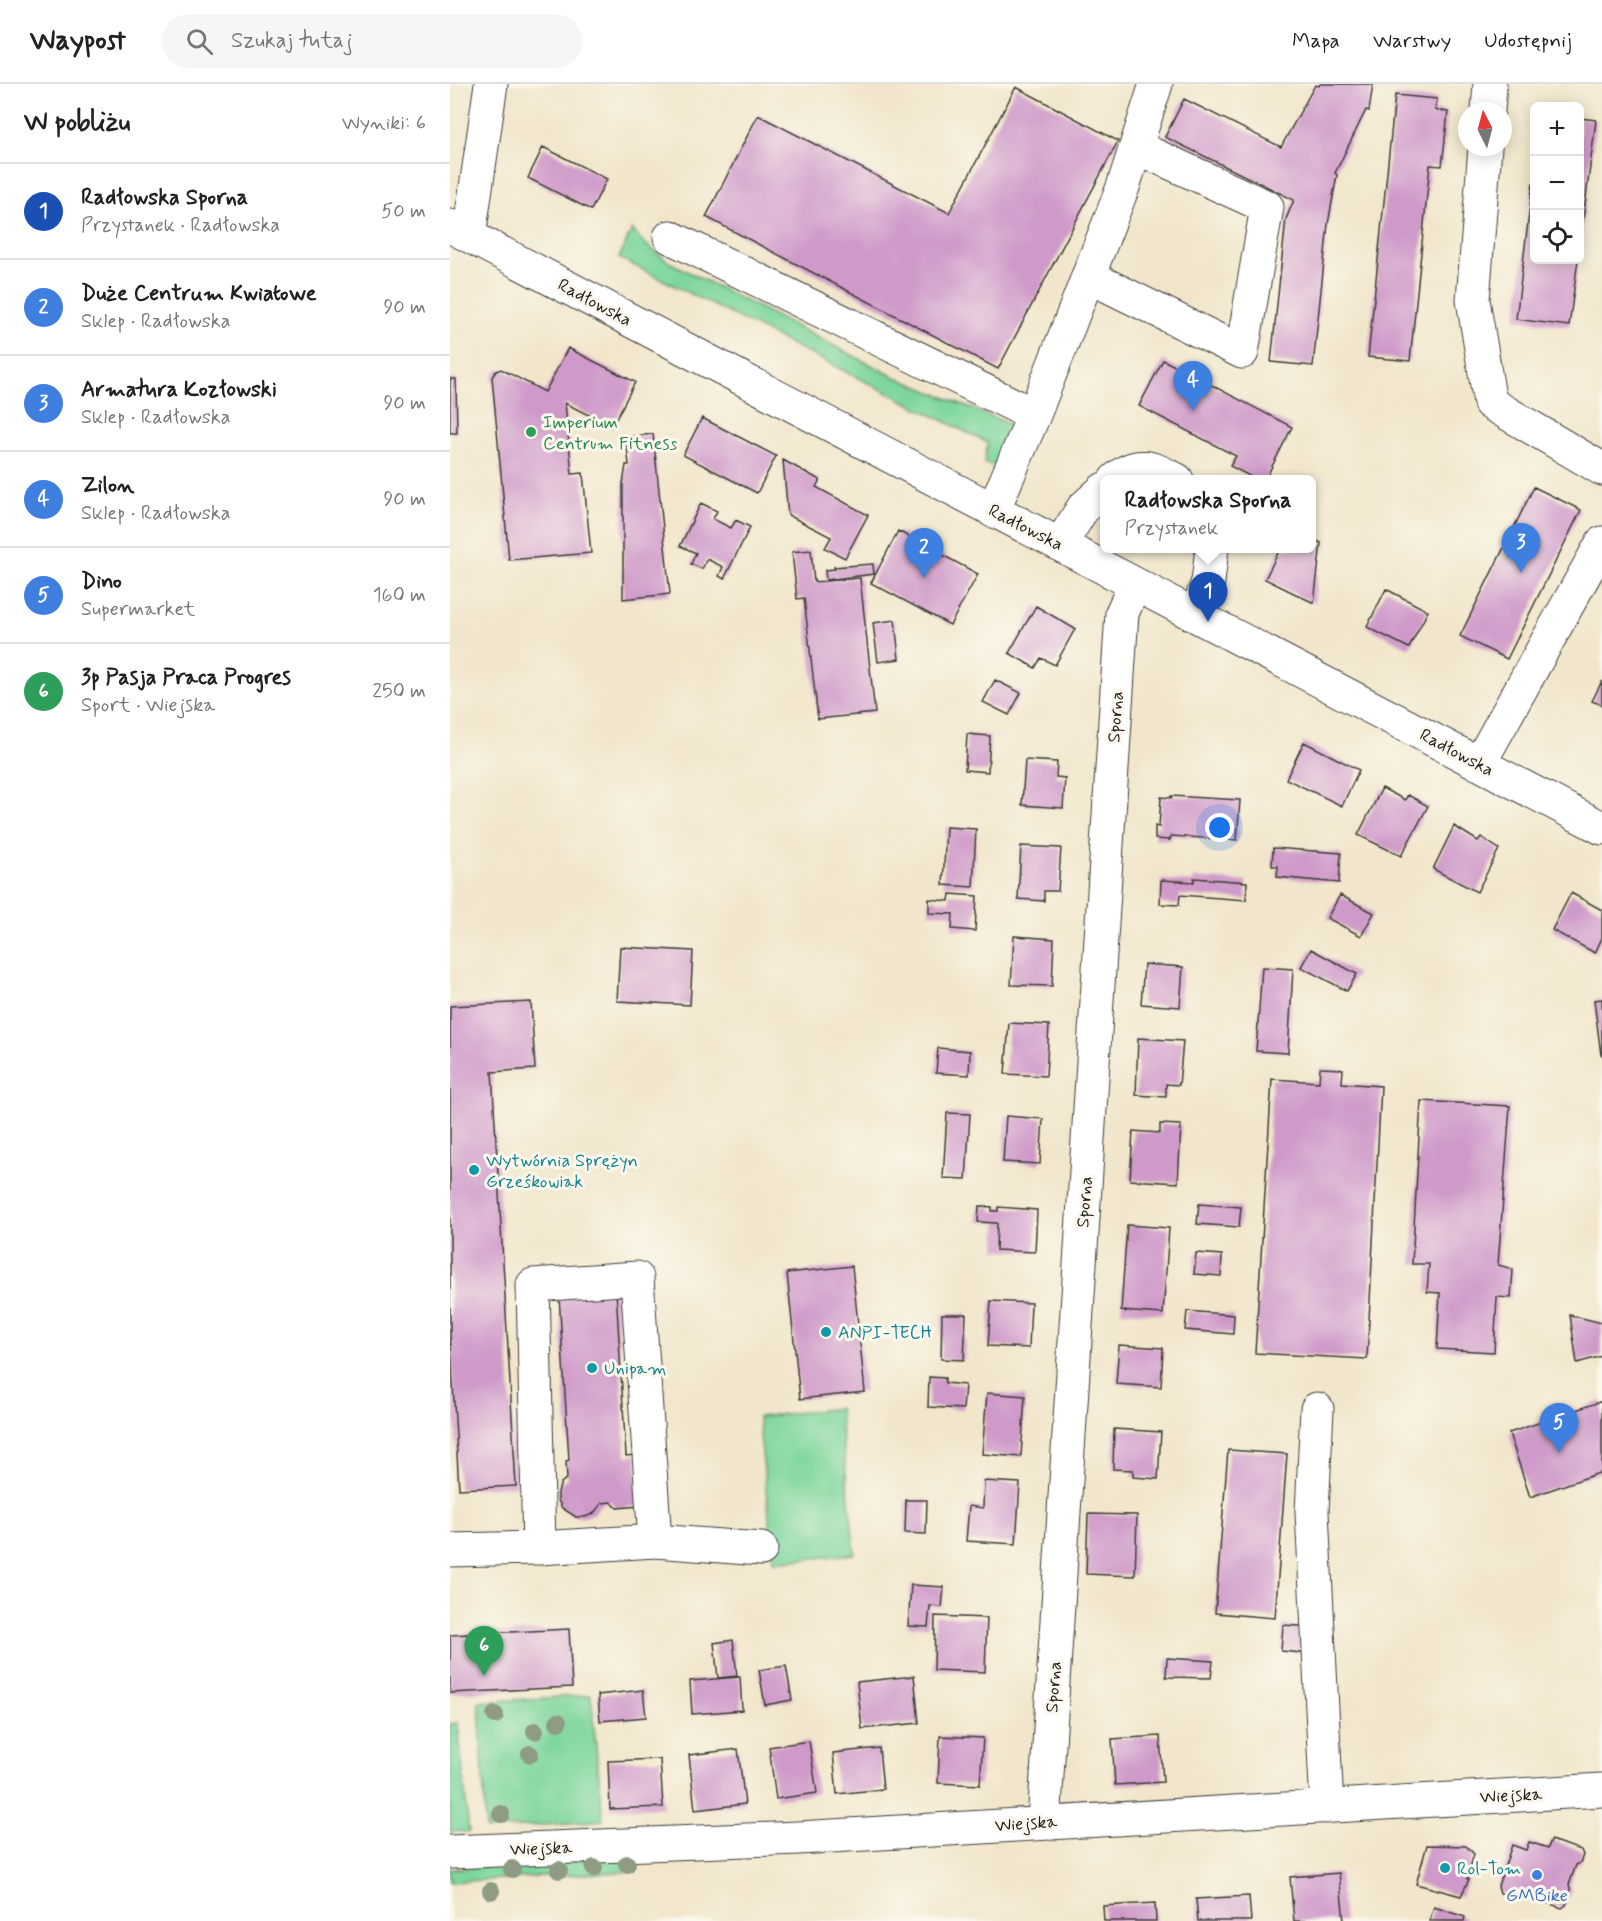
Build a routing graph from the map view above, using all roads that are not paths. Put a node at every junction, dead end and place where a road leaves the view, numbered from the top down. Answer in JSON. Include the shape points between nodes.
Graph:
{"nodes":[{"id":1,"x":491,"y":84,"type":"edge"},
{"id":2,"x":1156,"y":84,"type":"edge"},
{"id":3,"x":1490,"y":84,"type":"edge"},
{"id":4,"x":1489,"y":102,"type":"edge"},
{"id":5,"x":1136,"y":147,"type":"junction"},
{"id":6,"x":1484,"y":156,"type":"edge"},
{"id":7,"x":459,"y":231,"type":"edge"},
{"id":8,"x":670,"y":237,"type":"dead end"},
{"id":9,"x":1088,"y":276,"type":"junction"},
{"id":10,"x":1034,"y":415,"type":"junction"},
{"id":11,"x":1602,"y":469,"type":"edge"},
{"id":12,"x":1120,"y":475,"type":"edge"},
{"id":13,"x":1167,"y":475,"type":"edge"},
{"id":14,"x":1100,"y":493,"type":"edge"},
{"id":15,"x":993,"y":511,"type":"junction"},
{"id":16,"x":1602,"y":543,"type":"edge"},
{"id":17,"x":1060,"y":544,"type":"junction"},
{"id":18,"x":1212,"y":553,"type":"edge"},
{"id":19,"x":1135,"y":584,"type":"junction"},
{"id":20,"x":1196,"y":615,"type":"junction"},
{"id":21,"x":1479,"y":764,"type":"junction"},
{"id":22,"x":1602,"y":828,"type":"edge"},
{"id":23,"x":1317,"y":1409,"type":"dead end"},
{"id":24,"x":655,"y":1541,"type":"junction"},
{"id":25,"x":539,"y":1548,"type":"junction"},
{"id":26,"x":761,"y":1549,"type":"dead end"},
{"id":27,"x":450,"y":1550,"type":"edge"},
{"id":28,"x":1602,"y":1790,"type":"edge"},
{"id":29,"x":1327,"y":1807,"type":"junction"},
{"id":30,"x":1044,"y":1822,"type":"junction"},
{"id":31,"x":450,"y":1852,"type":"edge"}],
"edges":[{"from":1,"to":7,"type":"street"},
{"from":2,"to":5,"type":"street"},
{"from":3,"to":4,"type":"street"},
{"from":5,"to":9,"type":"street"},
{"from":5,"to":9,"type":"street","via":[[1267,207],[1242,352]]},
{"from":6,"to":11,"type":"street","via":[[1473,300],[1490,403]]},
{"from":7,"to":15,"type":"street","name":"Radłowska"},
{"from":8,"to":10,"type":"street"},
{"from":9,"to":10,"type":"street"},
{"from":10,"to":15,"type":"street"},
{"from":12,"to":13,"type":"street","via":[[1138,467]]},
{"from":14,"to":17,"type":"street","via":[[1083,508]]},
{"from":15,"to":17,"type":"street","name":"Radłowska"},
{"from":16,"to":21,"type":"street"},
{"from":17,"to":19,"type":"street","name":"Radłowska"},
{"from":18,"to":20,"type":"street","via":[[1208,582]]},
{"from":19,"to":20,"type":"street","name":"Radłowska"},
{"from":19,"to":30,"type":"street","name":"Sporna","via":[[1122,613]]},
{"from":20,"to":21,"type":"street","name":"Radłowska"},
{"from":21,"to":22,"type":"street","name":"Radłowska"},
{"from":23,"to":29,"type":"street","via":[[1312,1512]]},
{"from":24,"to":25,"type":"street"},
{"from":24,"to":25,"type":"street","via":[[637,1278],[533,1285]]},
{"from":24,"to":26,"type":"street"},
{"from":25,"to":27,"type":"street"},
{"from":28,"to":29,"type":"street","name":"Wiejska"},
{"from":29,"to":30,"type":"street","name":"Wiejska"},
{"from":30,"to":31,"type":"street","name":"Wiejska","via":[[798,1838]]}]}
